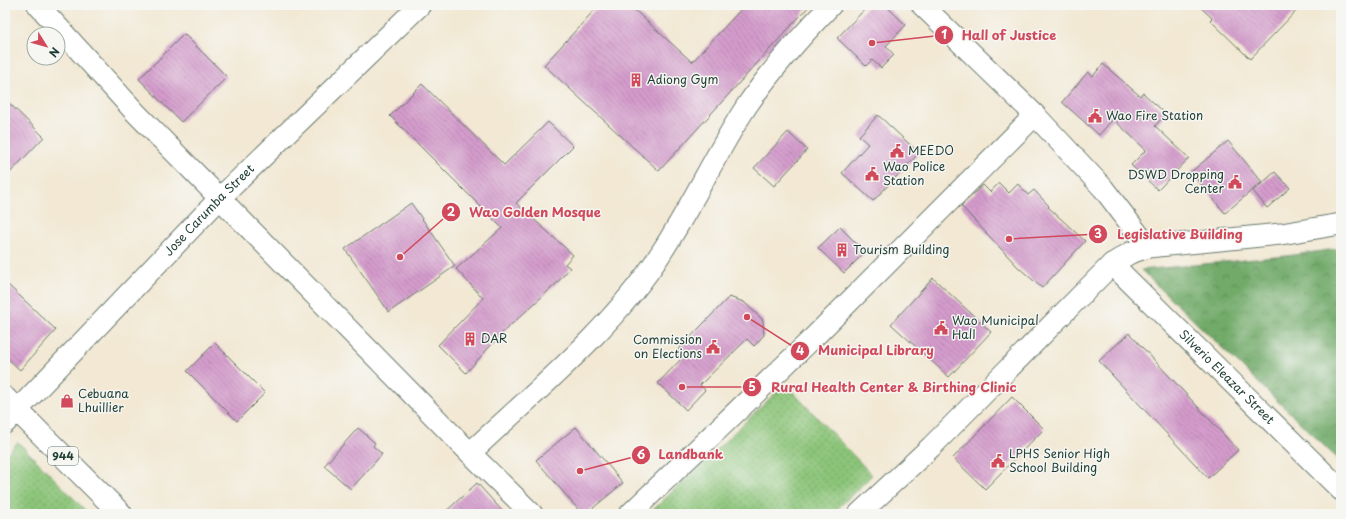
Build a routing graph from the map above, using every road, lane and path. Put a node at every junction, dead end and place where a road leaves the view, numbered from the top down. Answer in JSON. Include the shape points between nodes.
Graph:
{"nodes":[{"id":1,"x":38,"y":5,"type":"edge"},
{"id":2,"x":420,"y":5,"type":"edge"},
{"id":3,"x":831,"y":5,"type":"edge"},
{"id":4,"x":922,"y":5,"type":"edge"},
{"id":5,"x":1035,"y":115,"type":"junction"},
{"id":6,"x":220,"y":198,"type":"junction"},
{"id":7,"x":1341,"y":224,"type":"edge"},
{"id":8,"x":1148,"y":247,"type":"junction"},
{"id":9,"x":1112,"y":264,"type":"junction"},
{"id":10,"x":9,"y":410,"type":"edge"},
{"id":11,"x":470,"y":453,"type":"junction"},
{"id":12,"x":1341,"y":490,"type":"edge"},
{"id":13,"x":121,"y":514,"type":"edge"},
{"id":14,"x":532,"y":514,"type":"edge"},
{"id":15,"x":630,"y":514,"type":"edge"},
{"id":16,"x":859,"y":514,"type":"edge"}],
"edges":[{"from":1,"to":6,"type":"street","via":[[136,113]]},
{"from":2,"to":6,"type":"street","name":"Jose Carumba Street"},
{"from":3,"to":11,"type":"street","via":[[799,38],[746,108],[661,254],[632,293],[591,338]]},
{"from":4,"to":5,"type":"street"},
{"from":5,"to":8,"type":"street","via":[[1103,188]]},
{"from":5,"to":15,"type":"street","via":[[818,332]]},
{"from":6,"to":10,"type":"street","name":"Jose Carumba Street"},
{"from":6,"to":11,"type":"street"},
{"from":7,"to":8,"type":"street","via":[[1281,234]]},
{"from":8,"to":9,"type":"street","via":[[1130,253]]},
{"from":9,"to":12,"type":"street","name":"Silverio Eleazar Street"},
{"from":9,"to":16,"type":"street","via":[[931,447]]},
{"from":10,"to":13,"type":"main road","number":"944"},
{"from":11,"to":14,"type":"street"}]}
